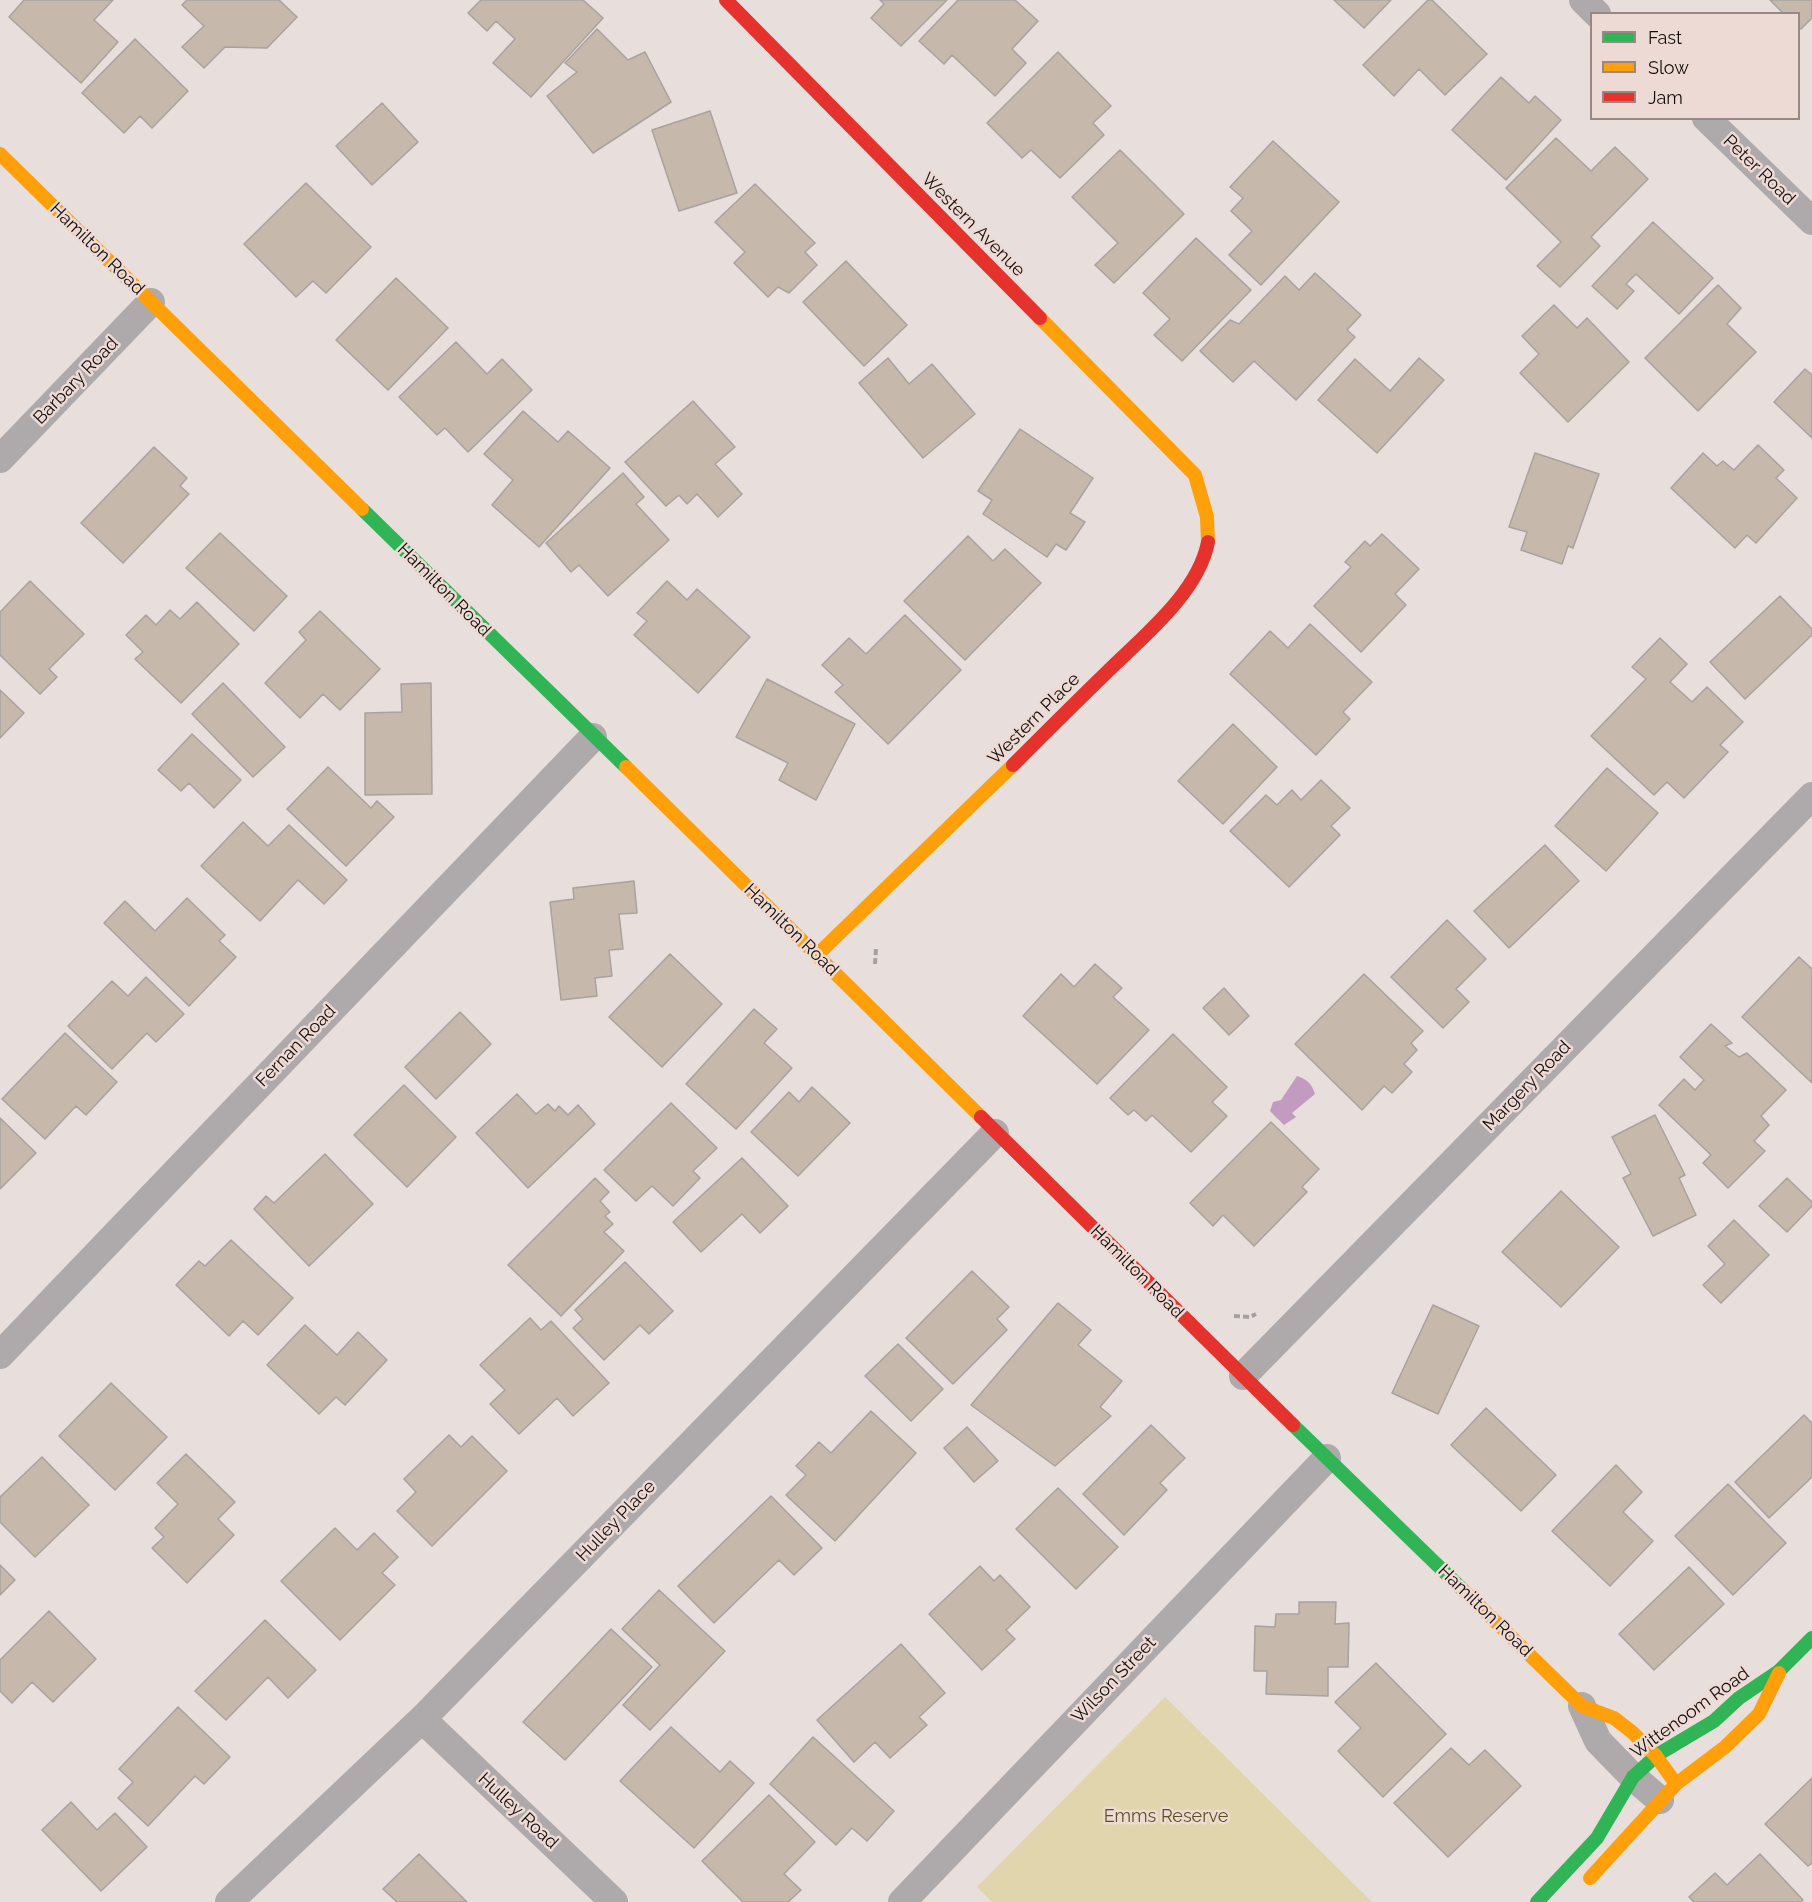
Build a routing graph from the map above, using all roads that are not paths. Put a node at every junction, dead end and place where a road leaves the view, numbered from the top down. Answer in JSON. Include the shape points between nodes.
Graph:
{"nodes":[{"id":1,"x":726,"y":0,"type":"edge"},
{"id":2,"x":1583,"y":0,"type":"edge"},
{"id":3,"x":1595,"y":12,"type":"edge"},
{"id":4,"x":1708,"y":120,"type":"edge"},
{"id":5,"x":0,"y":154,"type":"edge"},
{"id":6,"x":1812,"y":221,"type":"edge"},
{"id":7,"x":151,"y":302,"type":"junction"},
{"id":8,"x":0,"y":459,"type":"edge"},
{"id":9,"x":1195,"y":475,"type":"joint"},
{"id":10,"x":593,"y":737,"type":"junction"},
{"id":11,"x":1812,"y":796,"type":"edge"},
{"id":12,"x":817,"y":955,"type":"junction"},
{"id":13,"x":995,"y":1133,"type":"junction"},
{"id":14,"x":0,"y":1354,"type":"edge"},
{"id":15,"x":1243,"y":1376,"type":"junction"},
{"id":16,"x":1327,"y":1458,"type":"junction"},
{"id":17,"x":1812,"y":1638,"type":"edge"},
{"id":18,"x":1779,"y":1671,"type":"junction"},
{"id":19,"x":1582,"y":1706,"type":"junction"},
{"id":20,"x":422,"y":1719,"type":"junction"},
{"id":21,"x":1657,"y":1755,"type":"junction"},
{"id":22,"x":1633,"y":1777,"type":"junction"},
{"id":23,"x":1668,"y":1792,"type":"junction"},
{"id":24,"x":1580,"y":1888,"type":"dead end"},
{"id":25,"x":229,"y":1902,"type":"edge"},
{"id":26,"x":614,"y":1902,"type":"edge"},
{"id":27,"x":902,"y":1902,"type":"edge"},
{"id":28,"x":1538,"y":1902,"type":"edge"}],
"edges":[{"from":1,"to":9,"type":"street","name":"Western Avenue"},
{"from":2,"to":3,"type":"street"},
{"from":4,"to":6,"type":"street","name":"Peter Road"},
{"from":5,"to":7,"type":"street","name":"Hamilton Road"},
{"from":7,"to":8,"type":"street","name":"Barbary Road"},
{"from":7,"to":10,"type":"street","name":"Hamilton Road"},
{"from":9,"to":12,"type":"street","name":"Western Place","via":[[1206,512],[1208,543],[1196,576],[1159,621]]},
{"from":10,"to":12,"type":"street","name":"Hamilton Road"},
{"from":10,"to":14,"type":"street","name":"Fernan Road"},
{"from":11,"to":15,"type":"street","name":"Margery Road"},
{"from":12,"to":13,"type":"street","name":"Hamilton Road"},
{"from":13,"to":15,"type":"street","name":"Hamilton Road"},
{"from":13,"to":20,"type":"street","name":"Hulley Place"},
{"from":15,"to":16,"type":"street","name":"Hamilton Road"},
{"from":16,"to":19,"type":"street","name":"Hamilton Road"},
{"from":16,"to":27,"type":"street","name":"Wilson Street"},
{"from":17,"to":18,"type":"street","name":"Wittenoom Road"},
{"from":18,"to":21,"type":"street","name":"Wittenoom Road","via":[[1714,1720]]},
{"from":18,"to":23,"type":"street","name":"Wittenoom Road","via":[[1759,1714]]},
{"from":19,"to":21,"type":"street","name":"Hamilton Road","via":[[1614,1718]]},
{"from":19,"to":22,"type":"street","name":"Hamilton Road","via":[[1598,1741]]},
{"from":20,"to":25,"type":"street","name":"Hulley Place"},
{"from":20,"to":26,"type":"street","name":"Hulley Road"},
{"from":21,"to":22,"type":"street","name":"Wittenoom Road"},
{"from":21,"to":23,"type":"street","name":"Hamilton Road"},
{"from":22,"to":23,"type":"street","name":"Hamilton Road"},
{"from":22,"to":28,"type":"street","name":"Wittenoom Road","via":[[1597,1838]]},
{"from":23,"to":24,"type":"street","name":"Wittenoom Road"}]}
